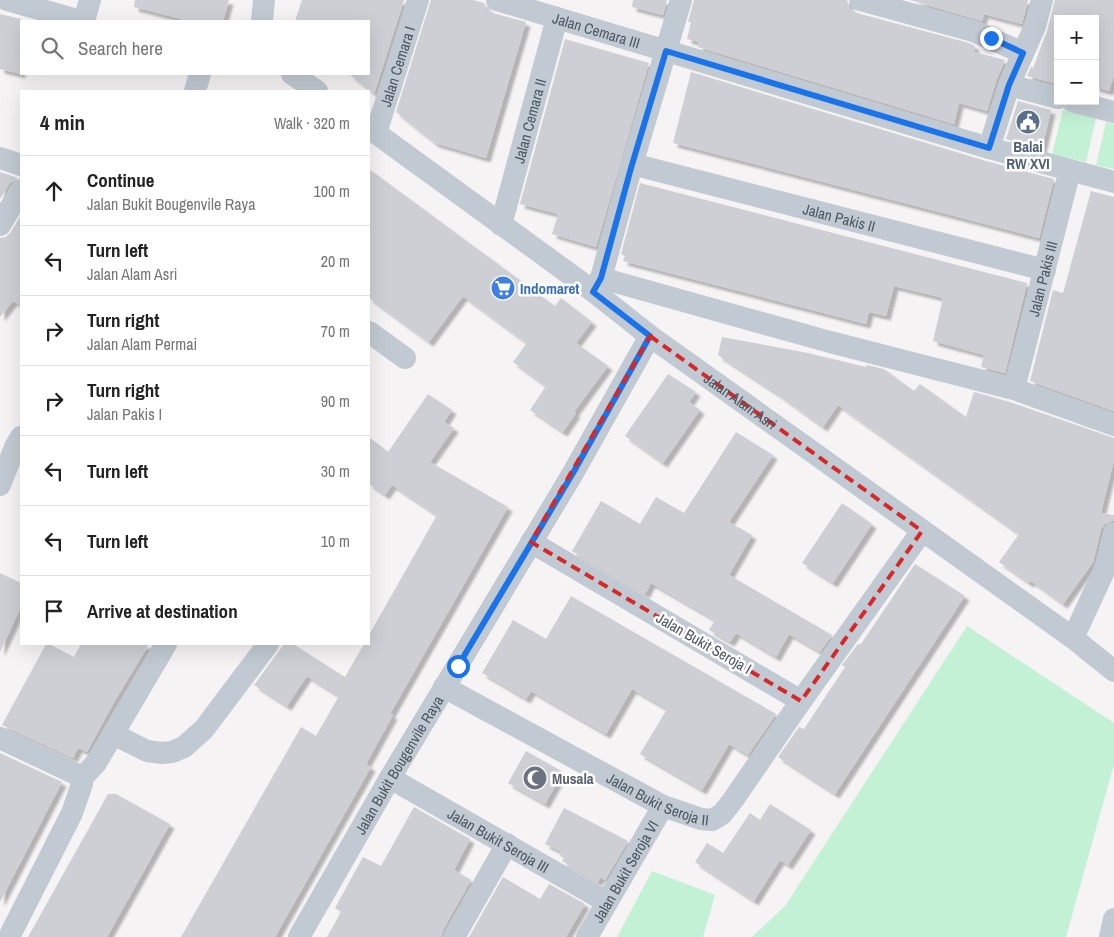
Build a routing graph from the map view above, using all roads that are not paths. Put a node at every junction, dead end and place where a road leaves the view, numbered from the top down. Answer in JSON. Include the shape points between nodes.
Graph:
{"nodes":[{"id":1,"x":7,"y":0,"type":"edge"},
{"id":2,"x":90,"y":0,"type":"edge"},
{"id":3,"x":264,"y":0,"type":"edge"},
{"id":4,"x":418,"y":0,"type":"edge"},
{"id":5,"x":497,"y":0,"type":"edge"},
{"id":6,"x":681,"y":0,"type":"edge"},
{"id":7,"x":860,"y":0,"type":"edge"},
{"id":8,"x":1042,"y":0,"type":"edge"},
{"id":9,"x":557,"y":18,"type":"junction"},
{"id":10,"x":78,"y":20,"type":"edge"},
{"id":11,"x":82,"y":20,"type":"edge"},
{"id":12,"x":262,"y":20,"type":"edge"},
{"id":13,"x":666,"y":51,"type":"junction"},
{"id":14,"x":1023,"y":53,"type":"junction"},
{"id":15,"x":200,"y":75,"type":"edge"},
{"id":16,"x":293,"y":75,"type":"edge"},
{"id":17,"x":1009,"y":85,"type":"junction"},
{"id":18,"x":195,"y":90,"type":"edge"},
{"id":19,"x":316,"y":90,"type":"edge"},
{"id":20,"x":1054,"y":97,"type":"edge"},
{"id":21,"x":1095,"y":105,"type":"edge"},
{"id":22,"x":1113,"y":108,"type":"edge"},
{"id":23,"x":372,"y":131,"type":"edge"},
{"id":24,"x":989,"y":148,"type":"junction"},
{"id":25,"x":0,"y":158,"type":"edge"},
{"id":26,"x":632,"y":164,"type":"junction"},
{"id":27,"x":20,"y":165,"type":"edge"},
{"id":28,"x":1070,"y":170,"type":"junction"},
{"id":29,"x":1114,"y":182,"type":"edge"},
{"id":30,"x":20,"y":192,"type":"edge"},
{"id":31,"x":0,"y":225,"type":"edge"},
{"id":32,"x":501,"y":225,"type":"junction"},
{"id":33,"x":1045,"y":270,"type":"junction"},
{"id":34,"x":597,"y":285,"type":"junction"},
{"id":35,"x":370,"y":333,"type":"edge"},
{"id":36,"x":650,"y":336,"type":"junction"},
{"id":37,"x":405,"y":358,"type":"dead end"},
{"id":38,"x":1014,"y":389,"type":"junction"},
{"id":39,"x":1114,"y":425,"type":"edge"},
{"id":40,"x":20,"y":440,"type":"edge"},
{"id":41,"x":0,"y":485,"type":"edge"},
{"id":42,"x":922,"y":531,"type":"junction"},
{"id":43,"x":1114,"y":532,"type":"edge"},
{"id":44,"x":532,"y":542,"type":"junction"},
{"id":45,"x":1109,"y":570,"type":"edge"},
{"id":46,"x":1073,"y":638,"type":"junction"},
{"id":47,"x":165,"y":645,"type":"edge"},
{"id":48,"x":267,"y":645,"type":"edge"},
{"id":49,"x":1114,"y":671,"type":"edge"},
{"id":50,"x":444,"y":687,"type":"junction"},
{"id":51,"x":801,"y":701,"type":"junction"},
{"id":52,"x":113,"y":734,"type":"junction"},
{"id":53,"x":0,"y":738,"type":"edge"},
{"id":54,"x":390,"y":778,"type":"junction"},
{"id":55,"x":81,"y":782,"type":"junction"},
{"id":56,"x":662,"y":806,"type":"junction"},
{"id":57,"x":507,"y":844,"type":"junction"},
{"id":58,"x":607,"y":902,"type":"junction"},
{"id":59,"x":1114,"y":919,"type":"edge"},
{"id":60,"x":9,"y":937,"type":"edge"},
{"id":61,"x":299,"y":937,"type":"edge"},
{"id":62,"x":454,"y":937,"type":"edge"},
{"id":63,"x":587,"y":937,"type":"edge"},
{"id":64,"x":1110,"y":937,"type":"edge"}],
"edges":[{"from":1,"to":10,"type":"street"},
{"from":2,"to":11,"type":"street"},
{"from":3,"to":12,"type":"street"},
{"from":4,"to":23,"type":"street","name":"Jalan Cemara I"},
{"from":5,"to":9,"type":"street","name":"Jalan Cemara III"},
{"from":6,"to":13,"type":"street"},
{"from":7,"to":14,"type":"street","via":[[973,31]]},
{"from":8,"to":14,"type":"street"},
{"from":9,"to":13,"type":"street","name":"Jalan Cemara III"},
{"from":9,"to":32,"type":"street","name":"Jalan Cemara II"},
{"from":13,"to":24,"type":"street","name":"Jalan Cemara III"},
{"from":13,"to":26,"type":"street"},
{"from":14,"to":17,"type":"street"},
{"from":15,"to":18,"type":"street"},
{"from":16,"to":19,"type":"street"},
{"from":17,"to":20,"type":"street"},
{"from":17,"to":24,"type":"street"},
{"from":21,"to":22,"type":"street"},
{"from":23,"to":32,"type":"street","name":"Jalan Alam Asri"},
{"from":24,"to":28,"type":"street","name":"Jalan Cemara III"},
{"from":25,"to":27,"type":"street"},
{"from":26,"to":33,"type":"street","name":"Jalan Pakis II"},
{"from":26,"to":34,"type":"street"},
{"from":28,"to":29,"type":"street","name":"Jalan Cemara III"},
{"from":28,"to":33,"type":"street","name":"Jalan Pakis III"},
{"from":30,"to":31,"type":"street"},
{"from":32,"to":34,"type":"street","name":"Jalan Alam Asri"},
{"from":33,"to":38,"type":"street","name":"Jalan Pakis III"},
{"from":34,"to":36,"type":"street","name":"Jalan Alam Asri"},
{"from":34,"to":38,"type":"street"},
{"from":35,"to":37,"type":"street"},
{"from":36,"to":42,"type":"street","name":"Jalan Alam Asri"},
{"from":36,"to":44,"type":"street","name":"Jalan Bukit Bougenvile Raya"},
{"from":38,"to":39,"type":"street"},
{"from":40,"to":41,"type":"street"},
{"from":42,"to":46,"type":"street","name":"Jalan Alam Asri"},
{"from":42,"to":51,"type":"street"},
{"from":43,"to":45,"type":"street"},
{"from":44,"to":50,"type":"street","name":"Jalan Bukit Bougenvile Raya"},
{"from":44,"to":51,"type":"street","name":"Jalan Bukit Seroja I"},
{"from":45,"to":46,"type":"street"},
{"from":46,"to":49,"type":"street","name":"Jalan Alam Asri"},
{"from":47,"to":52,"type":"street"},
{"from":48,"to":52,"type":"street","via":[[204,729],[184,747],[172,752],[147,751]]},
{"from":50,"to":54,"type":"street","name":"Jalan Bukit Bougenvile Raya"},
{"from":50,"to":56,"type":"street","name":"Jalan Bukit Seroja II"},
{"from":51,"to":56,"type":"street","name":"Jalan Bukit Seroja II","via":[[722,814],[712,820],[701,819]]},
{"from":52,"to":55,"type":"street"},
{"from":53,"to":55,"type":"street","via":[[62,766],[76,774]]},
{"from":54,"to":57,"type":"street","name":"Jalan Bukit Seroja III"},
{"from":54,"to":61,"type":"street","name":"Jalan Bukit Bougenvile Raya"},
{"from":55,"to":60,"type":"street","via":[[78,800]]},
{"from":56,"to":58,"type":"street","name":"Jalan Bukit Seroja VI"},
{"from":57,"to":58,"type":"street","name":"Jalan Bukit Seroja III"},
{"from":57,"to":62,"type":"street"},
{"from":58,"to":63,"type":"street","name":"Jalan Bukit Seroja VI"},
{"from":59,"to":64,"type":"street"}]}
